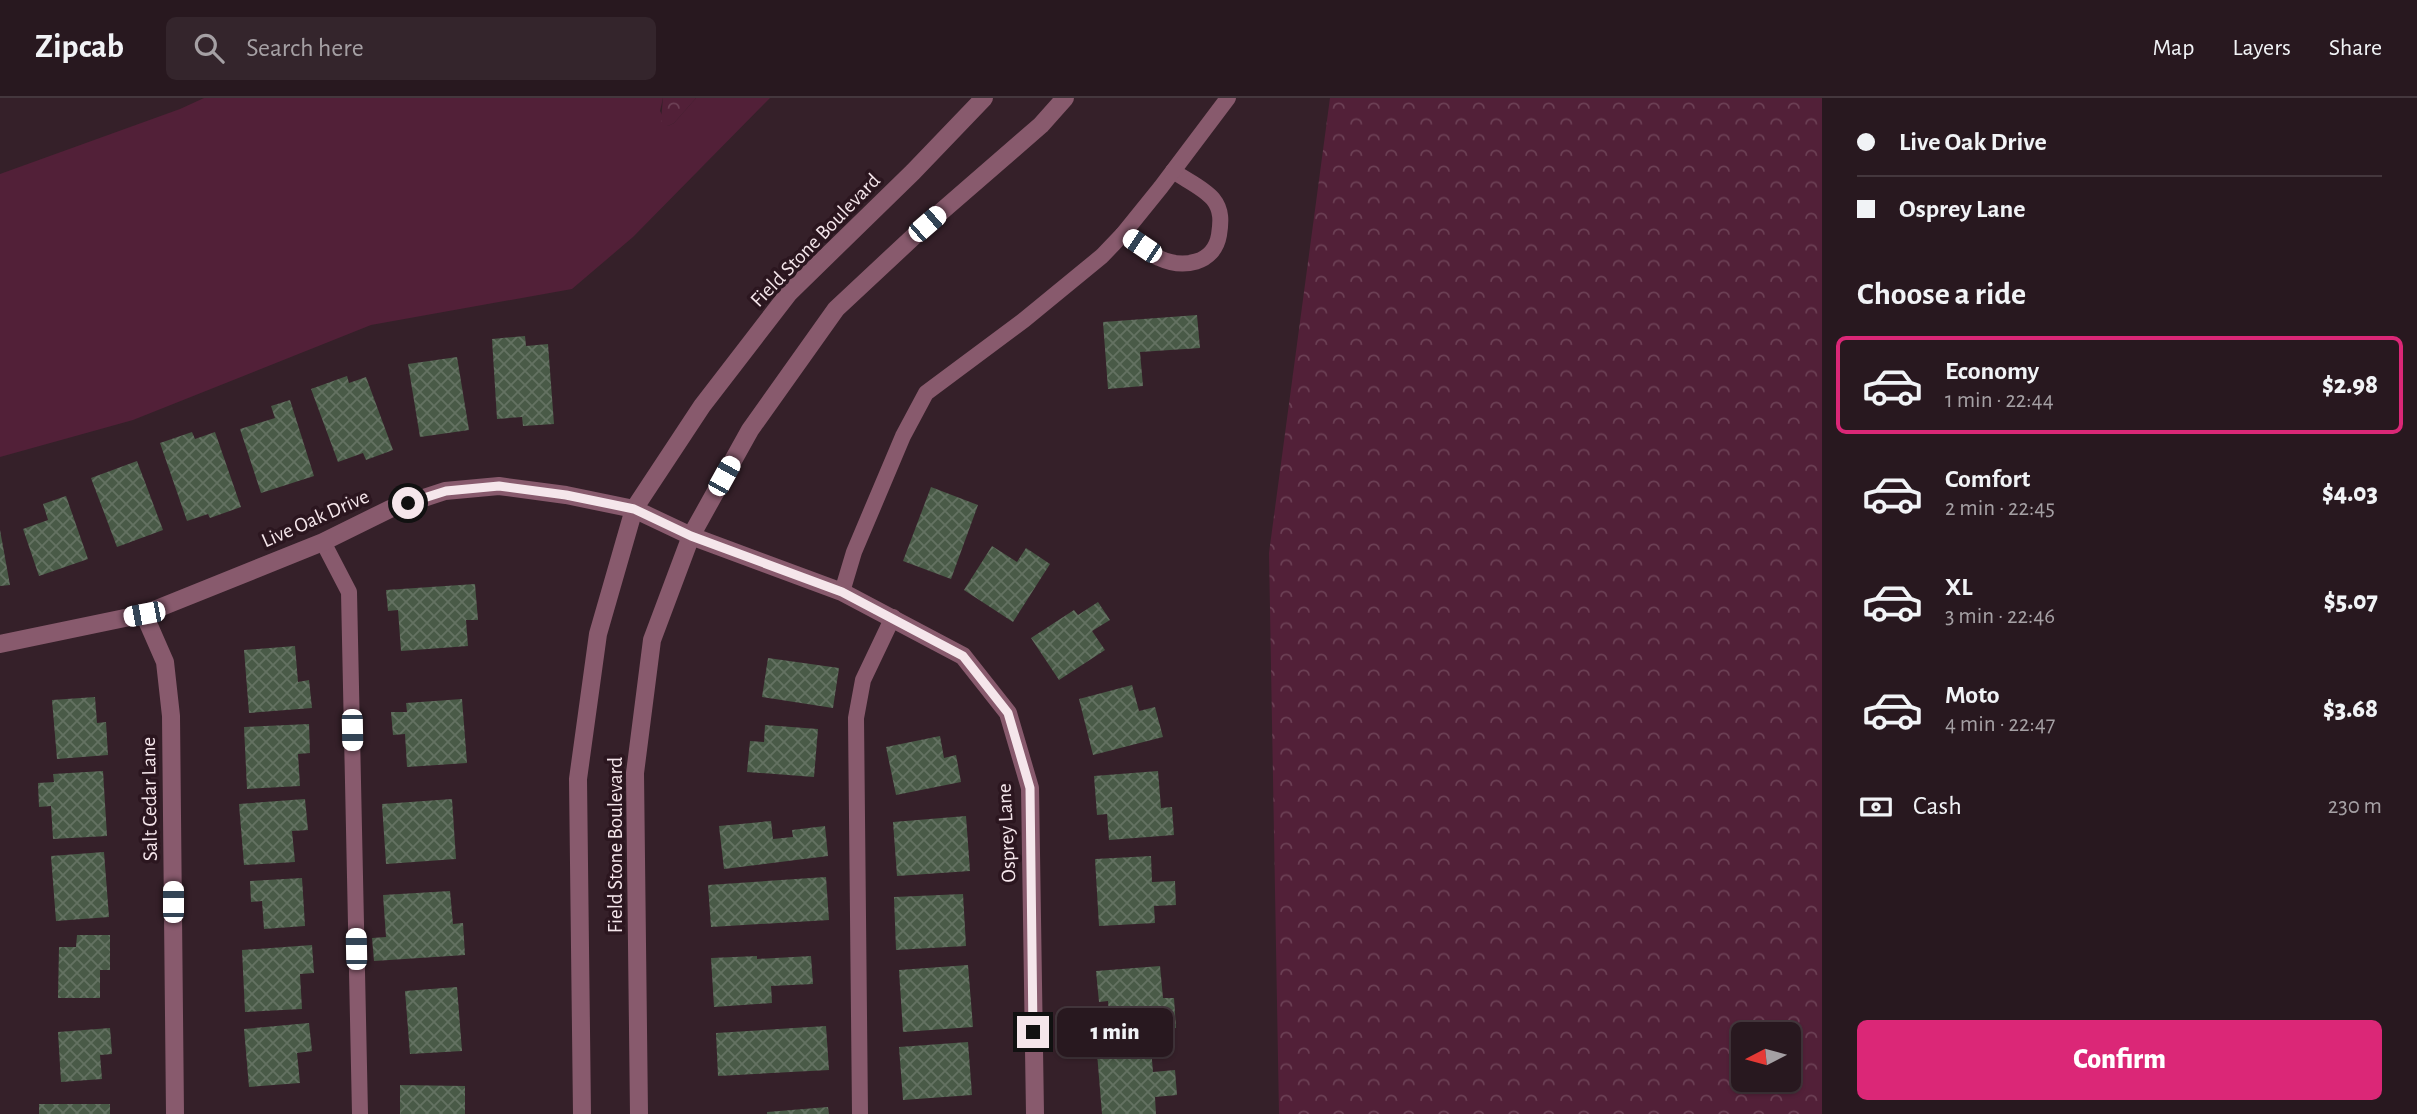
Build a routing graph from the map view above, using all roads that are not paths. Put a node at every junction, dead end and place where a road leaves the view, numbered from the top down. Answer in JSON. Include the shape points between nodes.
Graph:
{"nodes":[{"id":1,"x":984,"y":98,"type":"edge"},
{"id":2,"x":1065,"y":98,"type":"edge"},
{"id":3,"x":1228,"y":98,"type":"edge"},
{"id":4,"x":1174,"y":171,"type":"junction"},
{"id":5,"x":1123,"y":234,"type":"junction"},
{"id":6,"x":634,"y":509,"type":"junction"},
{"id":7,"x":691,"y":536,"type":"junction"},
{"id":8,"x":323,"y":542,"type":"junction"},
{"id":9,"x":842,"y":592,"type":"junction"},
{"id":10,"x":144,"y":614,"type":"junction"},
{"id":11,"x":893,"y":617,"type":"junction"},
{"id":12,"x":0,"y":644,"type":"edge"},
{"id":13,"x":175,"y":1114,"type":"edge"},
{"id":14,"x":360,"y":1114,"type":"edge"},
{"id":15,"x":582,"y":1114,"type":"edge"},
{"id":16,"x":639,"y":1114,"type":"edge"},
{"id":17,"x":860,"y":1114,"type":"edge"},
{"id":18,"x":1035,"y":1114,"type":"edge"}],
"edges":[{"from":1,"to":6,"type":"street","name":"Field Stone Boulevard","via":[[789,293],[702,406]]},
{"from":2,"to":7,"type":"street","name":"Field Stone Boulevard","via":[[1041,125],[836,309],[750,430]]},
{"from":3,"to":4,"type":"lane"},
{"from":4,"to":5,"type":"lane"},
{"from":4,"to":5,"type":"lane","via":[[1212,197],[1219,209],[1218,241],[1210,256],[1196,263],[1160,259]]},
{"from":5,"to":9,"type":"lane","via":[[1024,320],[926,393],[886,475]]},
{"from":6,"to":7,"type":"street","name":"Live Oak Drive"},
{"from":6,"to":8,"type":"street","name":"Live Oak Drive","via":[[499,486],[446,491],[390,509]]},
{"from":6,"to":15,"type":"street","name":"Field Stone Boulevard","via":[[598,634],[578,779]]},
{"from":7,"to":9,"type":"street","name":"Osprey Lane"},
{"from":7,"to":16,"type":"street","name":"Field Stone Boulevard","via":[[652,640],[635,773]]},
{"from":8,"to":10,"type":"street","name":"Live Oak Drive"},
{"from":8,"to":14,"type":"lane","via":[[349,592]]},
{"from":9,"to":11,"type":"street","name":"Osprey Lane"},
{"from":10,"to":12,"type":"street","name":"Live Oak Drive"},
{"from":10,"to":13,"type":"street","name":"Salt Cedar Lane","via":[[165,662],[171,716]]},
{"from":11,"to":17,"type":"lane","via":[[863,680],[856,718]]},
{"from":11,"to":18,"type":"street","name":"Osprey Lane","via":[[963,656],[1008,713],[1030,788]]}]}
